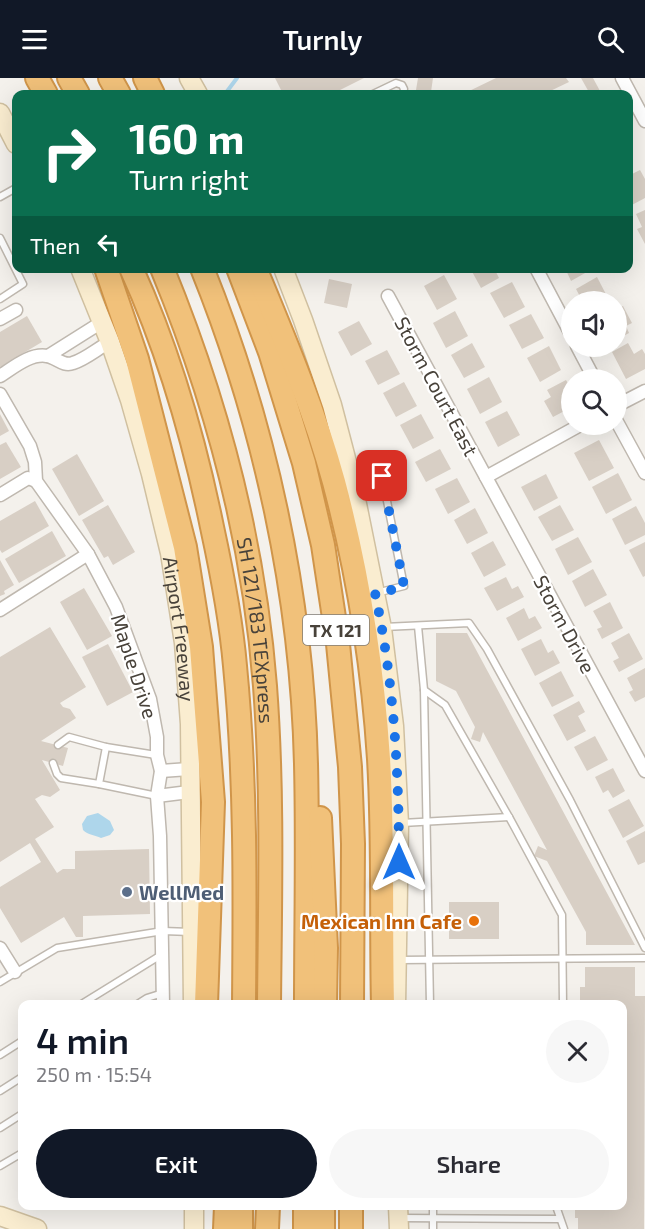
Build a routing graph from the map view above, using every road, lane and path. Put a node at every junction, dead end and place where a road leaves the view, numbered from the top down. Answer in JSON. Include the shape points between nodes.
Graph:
{"nodes":[{"id":1,"x":381,"y":90,"type":"edge"},
{"id":2,"x":404,"y":90,"type":"edge"},
{"id":3,"x":633,"y":99,"type":"edge"},
{"id":4,"x":0,"y":113,"type":"edge"},
{"id":5,"x":645,"y":121,"type":"edge"},
{"id":6,"x":12,"y":136,"type":"edge"},
{"id":7,"x":0,"y":238,"type":"edge"},
{"id":8,"x":12,"y":263,"type":"edge"},
{"id":9,"x":17,"y":273,"type":"edge"},
{"id":10,"x":82,"y":273,"type":"edge"},
{"id":11,"x":108,"y":273,"type":"edge"},
{"id":12,"x":134,"y":273,"type":"edge"},
{"id":13,"x":164,"y":273,"type":"edge"},
{"id":14,"x":204,"y":273,"type":"edge"},
{"id":15,"x":240,"y":273,"type":"edge"},
{"id":16,"x":257,"y":273,"type":"edge"},
{"id":17,"x":285,"y":273,"type":"edge"},
{"id":18,"x":539,"y":273,"type":"edge"},
{"id":19,"x":388,"y":296,"type":"dead end"},
{"id":20,"x":0,"y":299,"type":"edge"},
{"id":21,"x":16,"y":310,"type":"dead end"},
{"id":22,"x":561,"y":315,"type":"edge"},
{"id":23,"x":0,"y":319,"type":"edge"},
{"id":24,"x":102,"y":322,"type":"junction"},
{"id":25,"x":110,"y":342,"type":"junction"},
{"id":26,"x":48,"y":356,"type":"junction"},
{"id":27,"x":0,"y":376,"type":"edge"},
{"id":28,"x":645,"y":391,"type":"edge"},
{"id":29,"x":0,"y":394,"type":"edge"},
{"id":30,"x":627,"y":400,"type":"edge"},
{"id":31,"x":562,"y":435,"type":"edge"},
{"id":32,"x":624,"y":435,"type":"edge"},
{"id":33,"x":645,"y":473,"type":"edge"},
{"id":34,"x":486,"y":477,"type":"junction"},
{"id":35,"x":352,"y":480,"type":"junction"},
{"id":36,"x":36,"y":481,"type":"junction"},
{"id":37,"x":0,"y":495,"type":"edge"},
{"id":38,"x":88,"y":554,"type":"junction"},
{"id":39,"x":375,"y":593,"type":"junction"},
{"id":40,"x":0,"y":610,"type":"edge"},
{"id":41,"x":418,"y":626,"type":"junction"},
{"id":42,"x":382,"y":628,"type":"junction"},
{"id":43,"x":424,"y":690,"type":"junction"},
{"id":44,"x":303,"y":709,"type":"junction"},
{"id":45,"x":58,"y":745,"type":"dead end"},
{"id":46,"x":106,"y":747,"type":"junction"},
{"id":47,"x":157,"y":755,"type":"junction"},
{"id":48,"x":53,"y":763,"type":"dead end"},
{"id":49,"x":189,"y":769,"type":"junction"},
{"id":50,"x":161,"y":771,"type":"junction"},
{"id":51,"x":645,"y":771,"type":"edge"},
{"id":52,"x":99,"y":784,"type":"junction"},
{"id":53,"x":189,"y":792,"type":"junction"},
{"id":54,"x":157,"y":796,"type":"junction"},
{"id":55,"x":510,"y":817,"type":"junction"},
{"id":56,"x":427,"y":822,"type":"junction"},
{"id":57,"x":399,"y":824,"type":"junction"},
{"id":58,"x":245,"y":925,"type":"junction"},
{"id":59,"x":163,"y":931,"type":"junction"},
{"id":60,"x":192,"y":932,"type":"junction"},
{"id":61,"x":0,"y":948,"type":"edge"},
{"id":62,"x":645,"y":948,"type":"edge"},
{"id":63,"x":163,"y":954,"type":"junction"},
{"id":64,"x":562,"y":958,"type":"junction"},
{"id":65,"x":645,"y":958,"type":"edge"},
{"id":66,"x":428,"y":959,"type":"junction"},
{"id":67,"x":396,"y":960,"type":"junction"},
{"id":68,"x":15,"y":972,"type":"junction"},
{"id":69,"x":0,"y":982,"type":"edge"},
{"id":70,"x":163,"y":999,"type":"edge"},
{"id":71,"x":88,"y":1000,"type":"edge"},
{"id":72,"x":144,"y":1000,"type":"edge"},
{"id":73,"x":193,"y":1000,"type":"edge"},
{"id":74,"x":206,"y":1000,"type":"edge"},
{"id":75,"x":231,"y":1000,"type":"edge"},
{"id":76,"x":244,"y":1000,"type":"edge"},
{"id":77,"x":269,"y":1000,"type":"edge"},
{"id":78,"x":306,"y":1000,"type":"edge"},
{"id":79,"x":325,"y":1000,"type":"edge"},
{"id":80,"x":352,"y":1000,"type":"edge"},
{"id":81,"x":383,"y":1000,"type":"edge"},
{"id":82,"x":396,"y":1000,"type":"edge"},
{"id":83,"x":430,"y":1000,"type":"edge"},
{"id":84,"x":563,"y":1000,"type":"edge"},
{"id":85,"x":18,"y":1044,"type":"edge"},
{"id":86,"x":0,"y":1055,"type":"edge"},
{"id":87,"x":18,"y":1080,"type":"edge"},
{"id":88,"x":0,"y":1091,"type":"edge"},
{"id":89,"x":18,"y":1117,"type":"edge"},
{"id":90,"x":0,"y":1128,"type":"edge"},
{"id":91,"x":18,"y":1155,"type":"edge"},
{"id":92,"x":0,"y":1166,"type":"edge"},
{"id":93,"x":268,"y":1210,"type":"edge"},
{"id":94,"x":305,"y":1210,"type":"edge"},
{"id":95,"x":323,"y":1210,"type":"edge"},
{"id":96,"x":351,"y":1210,"type":"edge"},
{"id":97,"x":433,"y":1210,"type":"edge"},
{"id":98,"x":557,"y":1210,"type":"edge"},
{"id":99,"x":0,"y":1216,"type":"edge"},
{"id":100,"x":433,"y":1217,"type":"junction"},
{"id":101,"x":398,"y":1218,"type":"edge"},
{"id":102,"x":560,"y":1219,"type":"junction"},
{"id":103,"x":37,"y":1229,"type":"edge"},
{"id":104,"x":267,"y":1229,"type":"edge"},
{"id":105,"x":305,"y":1229,"type":"edge"},
{"id":106,"x":323,"y":1229,"type":"edge"},
{"id":107,"x":351,"y":1229,"type":"edge"},
{"id":108,"x":433,"y":1229,"type":"edge"},
{"id":109,"x":564,"y":1229,"type":"edge"}],
"edges":[{"from":1,"to":2,"type":"lane","via":[[396,83]]},
{"from":3,"to":5,"type":"street"},
{"from":4,"to":6,"type":"main road"},
{"from":7,"to":8,"type":"lane"},
{"from":9,"to":20,"type":"lane","via":[[23,285]]},
{"from":10,"to":24,"type":"main road","name":"Airport Freeway"},
{"from":11,"to":74,"type":"highway","via":[[137,359],[185,547],[201,647],[213,802]]},
{"from":12,"to":58,"type":"highway","via":[[183,406],[224,583],[241,741]]},
{"from":13,"to":77,"type":"highway","name":"SH 121/183 TEXpress","via":[[224,446],[258,625],[268,747]]},
{"from":14,"to":44,"type":"highway","name":"SH 121/183 TEXpress","via":[[231,347],[265,466],[289,586]]},
{"from":15,"to":80,"type":"highway","number":"TX 121","via":[[304,463],[324,545],[350,767]]},
{"from":16,"to":81,"type":"highway","via":[[315,421],[359,590],[379,759]]},
{"from":17,"to":35,"type":"main road","via":[[332,405]]},
{"from":18,"to":22,"type":"street"},
{"from":19,"to":34,"type":"street","name":"Storm Court East"},
{"from":21,"to":23,"type":"street"},
{"from":24,"to":25,"type":"main road","name":"Airport Freeway"},
{"from":24,"to":26,"type":"street"},
{"from":25,"to":26,"type":"street","via":[[72,364]]},
{"from":25,"to":49,"type":"main road","name":"Airport Freeway","via":[[130,400],[170,553],[184,643]]},
{"from":26,"to":27,"type":"street","via":[[26,359]]},
{"from":28,"to":30,"type":"street"},
{"from":29,"to":36,"type":"street","name":"Maple Drive","via":[[30,446]]},
{"from":31,"to":34,"type":"street"},
{"from":32,"to":33,"type":"street"},
{"from":34,"to":51,"type":"street","name":"Storm Drive"},
{"from":35,"to":39,"type":"main road"},
{"from":35,"to":39,"type":"lane","via":[[382,476],[404,586]]},
{"from":36,"to":37,"type":"street","via":[[28,478]]},
{"from":36,"to":38,"type":"street","name":"Maple Drive"},
{"from":38,"to":40,"type":"street"},
{"from":38,"to":47,"type":"street","name":"Maple Drive","via":[[116,607],[150,699]]},
{"from":39,"to":42,"type":"main road"},
{"from":41,"to":42,"type":"lane"},
{"from":41,"to":43,"type":"lane"},
{"from":41,"to":62,"type":"lane","via":[[469,623],[570,800]]},
{"from":42,"to":57,"type":"main road","via":[[394,726]]},
{"from":43,"to":55,"type":"lane","via":[[445,705]]},
{"from":43,"to":56,"type":"lane"},
{"from":44,"to":78,"type":"highway","name":"SH 121/183 TEXpress"},
{"from":44,"to":79,"type":"highway","via":[[317,765]]},
{"from":45,"to":46,"type":"lane","via":[[69,737]]},
{"from":46,"to":47,"type":"lane"},
{"from":46,"to":52,"type":"lane"},
{"from":47,"to":50,"type":"street","name":"Maple Drive"},
{"from":48,"to":52,"type":"lane","via":[[61,778]]},
{"from":49,"to":50,"type":"street"},
{"from":49,"to":53,"type":"main road","name":"Airport Freeway"},
{"from":50,"to":54,"type":"street","name":"Maple Drive"},
{"from":52,"to":54,"type":"lane"},
{"from":53,"to":54,"type":"street"},
{"from":53,"to":60,"type":"main road","name":"Airport Freeway"},
{"from":54,"to":59,"type":"street","name":"Maple Drive"},
{"from":55,"to":56,"type":"lane"},
{"from":55,"to":64,"type":"lane","via":[[562,915]]},
{"from":56,"to":57,"type":"lane"},
{"from":56,"to":66,"type":"lane"},
{"from":57,"to":67,"type":"main road"},
{"from":58,"to":75,"type":"highway","via":[[232,954]]},
{"from":58,"to":76,"type":"highway"},
{"from":59,"to":60,"type":"lane"},
{"from":59,"to":63,"type":"street","name":"Maple Drive"},
{"from":59,"to":68,"type":"lane","via":[[57,948]]},
{"from":60,"to":73,"type":"main road","name":"Airport Freeway"},
{"from":61,"to":68,"type":"street"},
{"from":63,"to":70,"type":"street","name":"Maple Drive"},
{"from":63,"to":71,"type":"lane"},
{"from":64,"to":65,"type":"lane"},
{"from":64,"to":66,"type":"lane"},
{"from":64,"to":84,"type":"lane"},
{"from":66,"to":67,"type":"lane"},
{"from":66,"to":83,"type":"lane"},
{"from":67,"to":82,"type":"main road"},
{"from":68,"to":69,"type":"lane"},
{"from":70,"to":72,"type":"lane"},
{"from":85,"to":86,"type":"lane"},
{"from":87,"to":88,"type":"lane"},
{"from":89,"to":90,"type":"lane"},
{"from":91,"to":92,"type":"lane"},
{"from":93,"to":104,"type":"highway"},
{"from":94,"to":105,"type":"highway"},
{"from":95,"to":106,"type":"highway"},
{"from":96,"to":107,"type":"highway"},
{"from":97,"to":100,"type":"lane"},
{"from":98,"to":102,"type":"lane"},
{"from":99,"to":103,"type":"main road"},
{"from":100,"to":101,"type":"lane"},
{"from":100,"to":102,"type":"lane"},
{"from":100,"to":108,"type":"lane"},
{"from":102,"to":109,"type":"lane"}]}
